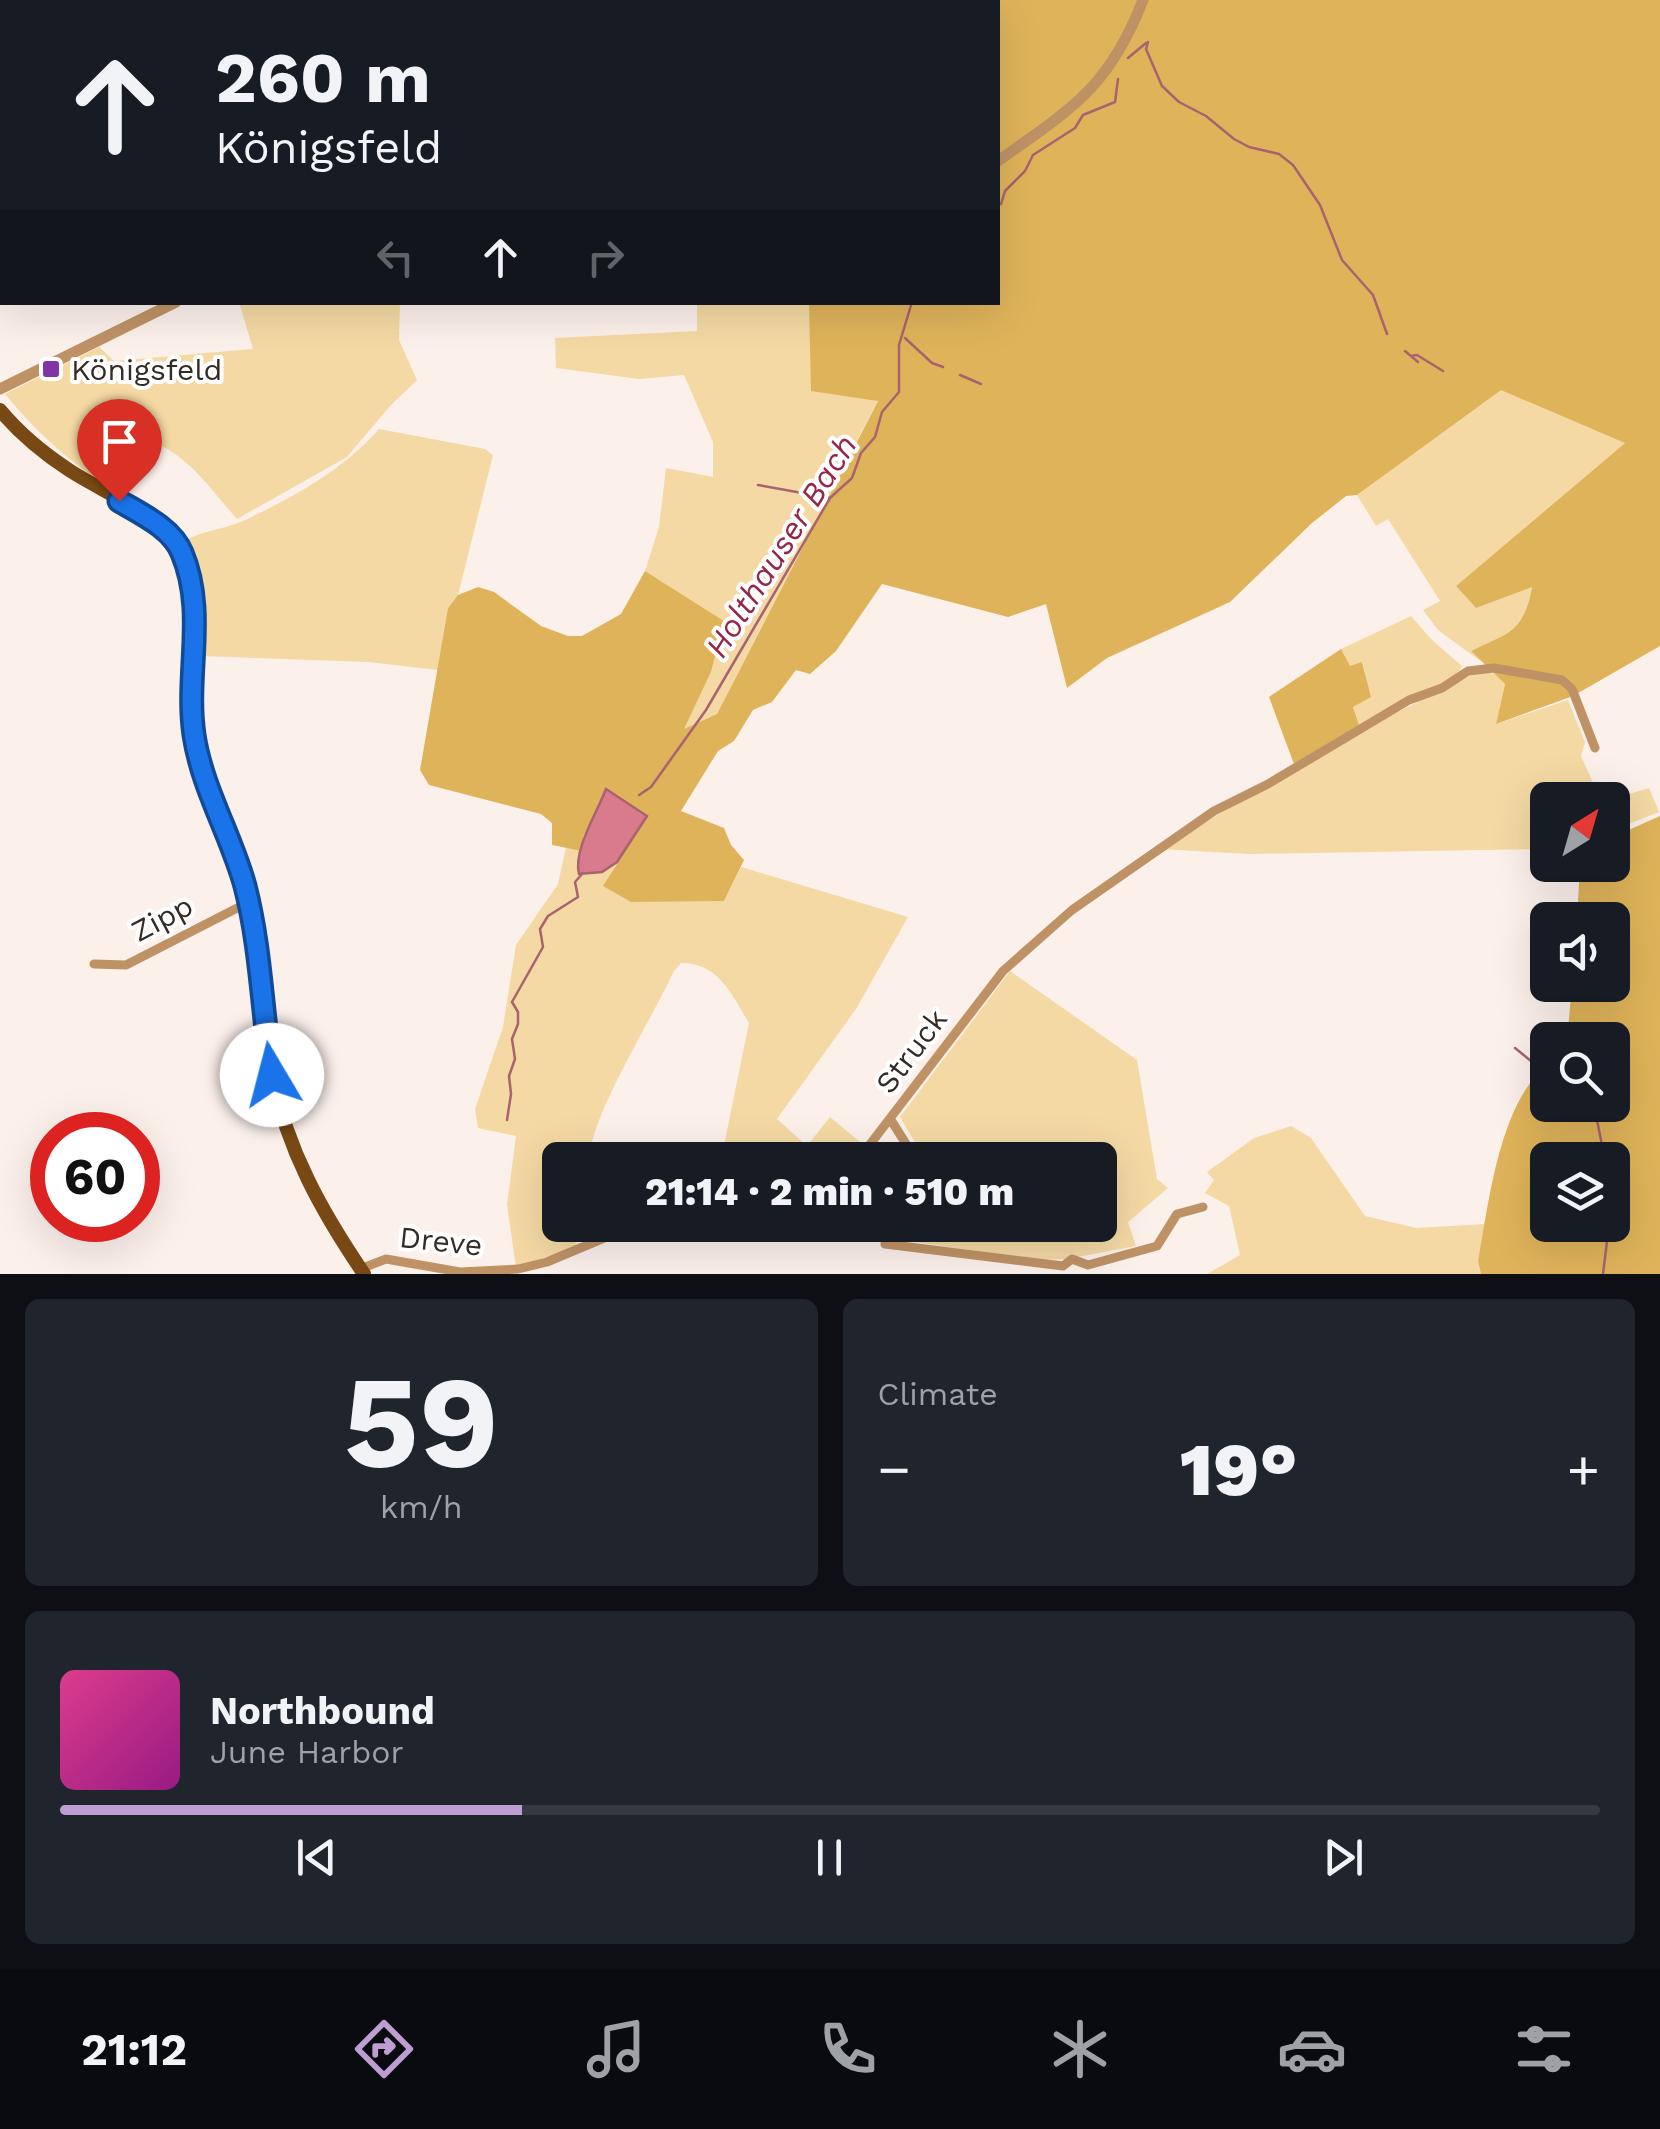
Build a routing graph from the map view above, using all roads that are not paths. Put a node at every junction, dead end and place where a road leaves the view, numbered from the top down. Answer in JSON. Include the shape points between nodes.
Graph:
{"nodes":[{"id":1,"x":1143,"y":0,"type":"edge"},
{"id":2,"x":1000,"y":161,"type":"edge"},
{"id":3,"x":170,"y":305,"type":"edge"},
{"id":4,"x":0,"y":389,"type":"edge"},
{"id":5,"x":0,"y":410,"type":"edge"},
{"id":6,"x":1595,"y":748,"type":"dead end"},
{"id":7,"x":249,"y":902,"type":"junction"},
{"id":8,"x":94,"y":964,"type":"dead end"},
{"id":9,"x":890,"y":1120,"type":"junction"},
{"id":10,"x":872,"y":1142,"type":"edge"},
{"id":11,"x":905,"y":1142,"type":"edge"},
{"id":12,"x":1202,"y":1207,"type":"dead end"},
{"id":13,"x":595,"y":1242,"type":"edge"},
{"id":14,"x":887,"y":1242,"type":"edge"},
{"id":15,"x":362,"y":1271,"type":"edge"}],
"edges":[{"from":1,"to":2,"type":"street","via":[[1102,78]]},
{"from":3,"to":4,"type":"street"},
{"from":5,"to":7,"type":"main road","via":[[48,456],[158,525],[182,551],[196,618],[192,717],[202,769]]},
{"from":6,"to":9,"type":"street","name":"Struck","via":[[1568,683],[1494,668],[1468,671],[1409,700],[1214,811],[1072,910],[1003,971]]},
{"from":7,"to":8,"type":"street","name":"Zipp","via":[[126,965]]},
{"from":7,"to":15,"type":"main road","via":[[272,1075],[286,1130],[316,1200]]},
{"from":9,"to":10,"type":"street","name":"Struck"},
{"from":9,"to":11,"type":"street"},
{"from":12,"to":14,"type":"street","via":[[1177,1214],[1157,1246],[1088,1265]]},
{"from":13,"to":15,"type":"street","name":"Dreve","via":[[518,1269],[460,1272],[386,1259]]}]}
